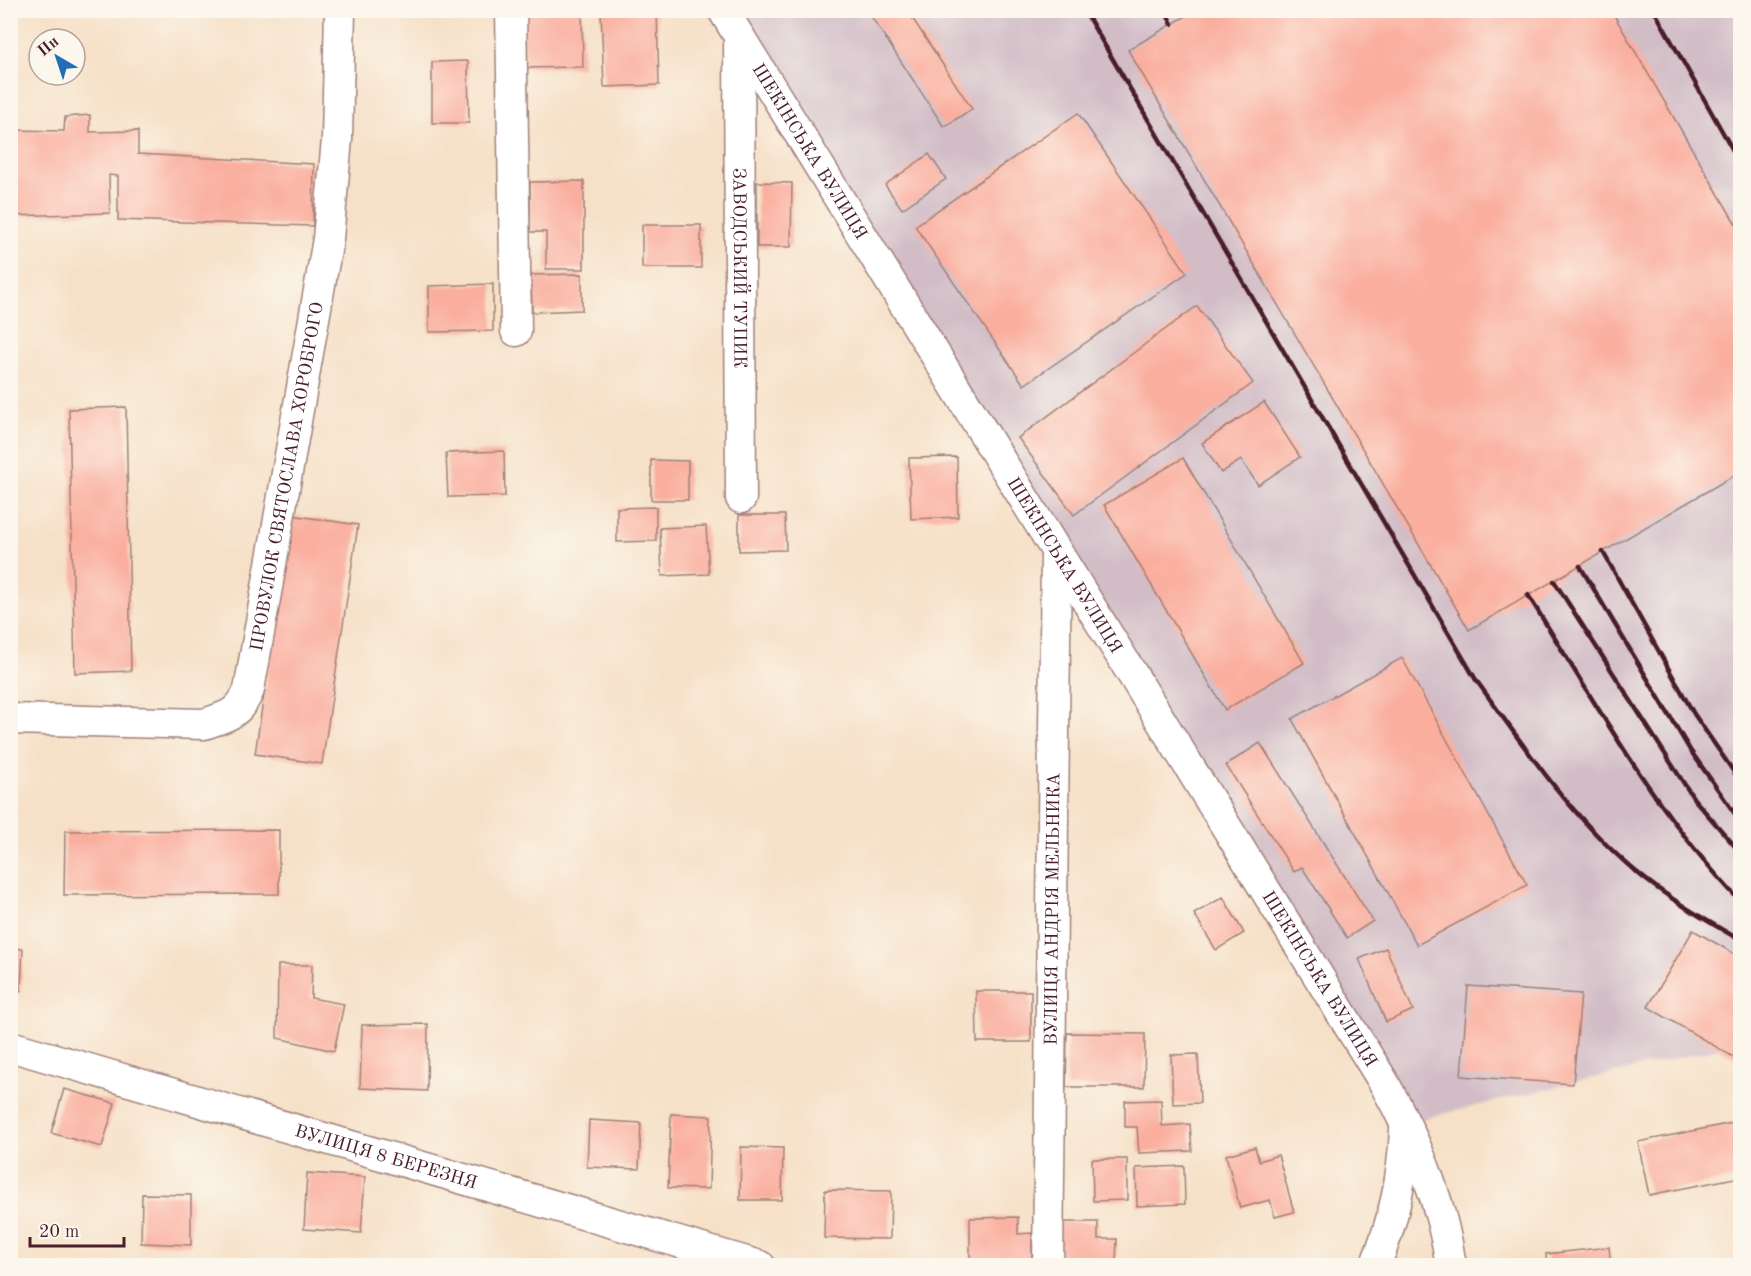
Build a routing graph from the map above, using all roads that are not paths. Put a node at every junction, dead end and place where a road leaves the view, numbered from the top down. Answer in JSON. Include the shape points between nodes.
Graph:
{"nodes":[{"id":1,"x":340,"y":10,"type":"edge"},
{"id":2,"x":511,"y":10,"type":"edge"},
{"id":3,"x":723,"y":10,"type":"edge"},
{"id":4,"x":740,"y":37,"type":"junction"},
{"id":5,"x":516,"y":331,"type":"dead end"},
{"id":6,"x":741,"y":498,"type":"dead end"},
{"id":7,"x":1056,"y":553,"type":"junction"},
{"id":8,"x":10,"y":719,"type":"edge"},
{"id":9,"x":10,"y":1046,"type":"edge"},
{"id":10,"x":1405,"y":1123,"type":"junction"},
{"id":11,"x":760,"y":1266,"type":"edge"},
{"id":12,"x":1048,"y":1266,"type":"edge"},
{"id":13,"x":1375,"y":1266,"type":"edge"},
{"id":14,"x":1451,"y":1266,"type":"edge"}],
"edges":[{"from":1,"to":8,"type":"street","name":"ПРОВУЛОК СВЯТОСЛАВА ХОРОБРОГО","via":[[337,139],[328,239],[249,690],[242,707],[204,724]]},
{"from":2,"to":5,"type":"street"},
{"from":3,"to":4,"type":"street","name":"ШЕКІНСЬКА ВУЛИЦЯ"},
{"from":4,"to":6,"type":"street","name":"ЗАВОДСЬКИЙ ТУПИК"},
{"from":4,"to":7,"type":"street","name":"ШЕКІНСЬКА ВУЛИЦЯ"},
{"from":7,"to":10,"type":"street","name":"ШЕКІНСЬКА ВУЛИЦЯ"},
{"from":7,"to":12,"type":"street","name":"ВУЛИЦЯ АНДРІЯ МЕЛЬНИКА"},
{"from":9,"to":11,"type":"street","name":"ВУЛИЦЯ 8 БЕРЕЗНЯ"},
{"from":10,"to":13,"type":"street","via":[[1396,1204]]},
{"from":10,"to":14,"type":"street","name":"ШЕКІНСЬКА ВУЛИЦЯ","via":[[1439,1210]]}]}
